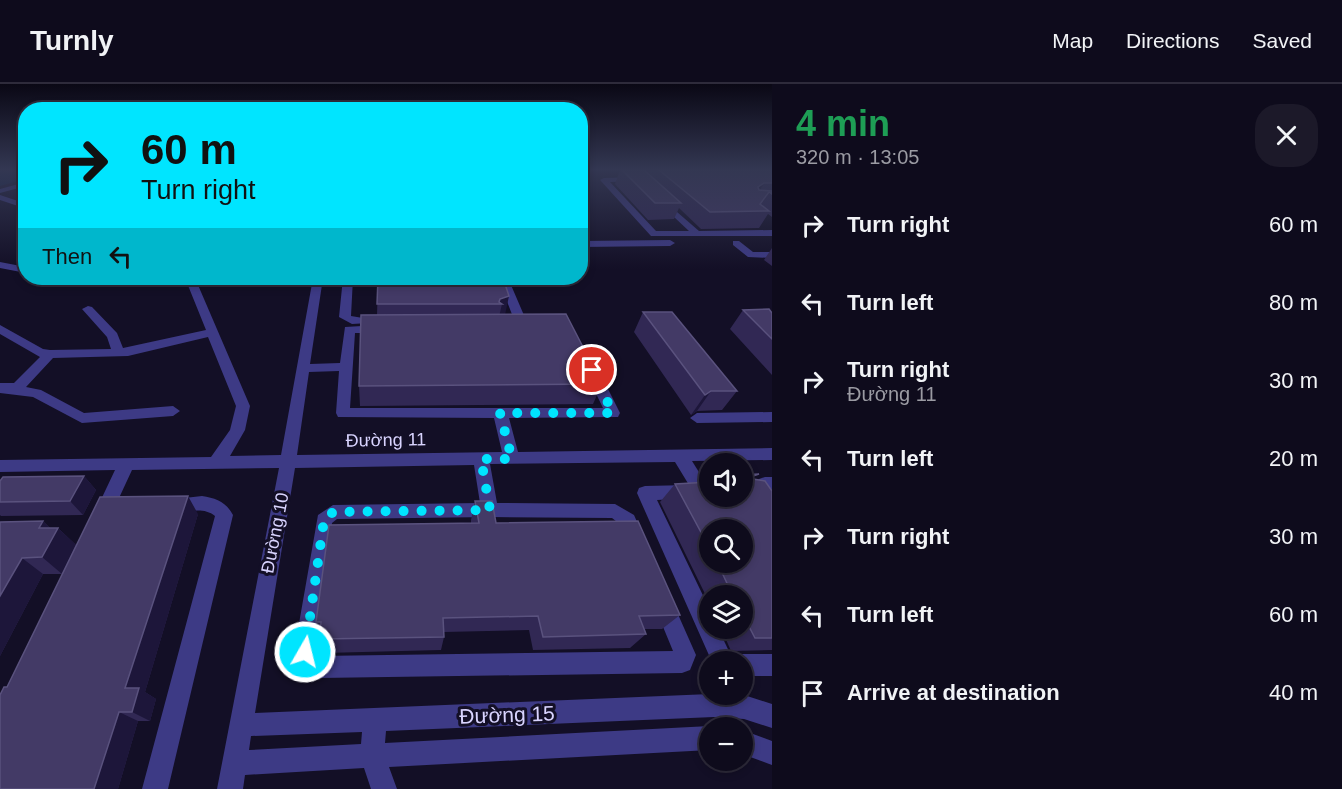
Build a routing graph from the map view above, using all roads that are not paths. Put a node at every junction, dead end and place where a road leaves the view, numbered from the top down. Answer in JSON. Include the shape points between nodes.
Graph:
{"nodes":[{"id":1,"x":625,"y":203,"type":"edge"},
{"id":2,"x":664,"y":203,"type":"edge"},
{"id":3,"x":698,"y":233,"type":"junction"},
{"id":4,"x":772,"y":233,"type":"edge"},
{"id":5,"x":772,"y":242,"type":"edge"},
{"id":6,"x":709,"y":243,"type":"junction"},
{"id":7,"x":736,"y":243,"type":"junction"},
{"id":8,"x":588,"y":244,"type":"edge"},
{"id":9,"x":769,"y":257,"type":"edge"},
{"id":10,"x":0,"y":265,"type":"edge"},
{"id":11,"x":18,"y":268,"type":"edge"},
{"id":12,"x":193,"y":285,"type":"edge"},
{"id":13,"x":317,"y":285,"type":"edge"},
{"id":14,"x":348,"y":285,"type":"edge"},
{"id":15,"x":506,"y":285,"type":"edge"},
{"id":16,"x":88,"y":309,"type":"dead end"},
{"id":17,"x":535,"y":328,"type":"edge"},
{"id":18,"x":0,"y":329,"type":"edge"},
{"id":19,"x":214,"y":332,"type":"junction"},
{"id":20,"x":118,"y":353,"type":"junction"},
{"id":21,"x":50,"y":354,"type":"junction"},
{"id":22,"x":586,"y":360,"type":"edge"},
{"id":23,"x":346,"y":367,"type":"junction"},
{"id":24,"x":303,"y":368,"type":"junction"},
{"id":25,"x":6,"y":389,"type":"edge"},
{"id":26,"x":173,"y":411,"type":"dead end"},
{"id":27,"x":500,"y":413,"type":"junction"},
{"id":28,"x":772,"y":417,"type":"edge"},
{"id":29,"x":697,"y":418,"type":"dead end"},
{"id":30,"x":772,"y":454,"type":"edge"},
{"id":31,"x":680,"y":456,"type":"junction"},
{"id":32,"x":481,"y":459,"type":"junction"},
{"id":33,"x":512,"y":459,"type":"junction"},
{"id":34,"x":288,"y":462,"type":"junction"},
{"id":35,"x":214,"y":464,"type":"junction"},
{"id":36,"x":126,"y":465,"type":"junction"},
{"id":37,"x":0,"y":466,"type":"edge"},
{"id":38,"x":699,"y":482,"type":"edge"},
{"id":39,"x":772,"y":484,"type":"edge"},
{"id":40,"x":699,"y":492,"type":"edge"},
{"id":41,"x":753,"y":492,"type":"edge"},
{"id":42,"x":772,"y":493,"type":"edge"},
{"id":43,"x":155,"y":505,"type":"edge"},
{"id":44,"x":107,"y":506,"type":"junction"},
{"id":45,"x":131,"y":506,"type":"edge"},
{"id":46,"x":490,"y":510,"type":"junction"},
{"id":47,"x":772,"y":511,"type":"edge"},
{"id":48,"x":97,"y":528,"type":"edge"},
{"id":49,"x":718,"y":651,"type":"edge"},
{"id":50,"x":753,"y":665,"type":"edge"},
{"id":51,"x":772,"y":665,"type":"edge"},
{"id":52,"x":772,"y":716,"type":"edge"},
{"id":53,"x":375,"y":719,"type":"junction"},
{"id":54,"x":241,"y":725,"type":"junction"},
{"id":55,"x":699,"y":739,"type":"edge"},
{"id":56,"x":753,"y":746,"type":"edge"},
{"id":57,"x":772,"y":753,"type":"edge"},
{"id":58,"x":372,"y":756,"type":"junction"},
{"id":59,"x":235,"y":763,"type":"junction"},
{"id":60,"x":155,"y":789,"type":"edge"},
{"id":61,"x":231,"y":789,"type":"edge"},
{"id":62,"x":384,"y":789,"type":"edge"}],
"edges":[{"from":1,"to":3,"type":"street","via":[[654,234]]},
{"from":2,"to":3,"type":"street"},
{"from":3,"to":4,"type":"street"},
{"from":3,"to":6,"type":"street"},
{"from":5,"to":7,"type":"street"},
{"from":6,"to":7,"type":"street"},
{"from":6,"to":8,"type":"street"},
{"from":7,"to":9,"type":"street","via":[[751,255]]},
{"from":10,"to":11,"type":"street"},
{"from":12,"to":19,"type":"street"},
{"from":13,"to":24,"type":"street","name":"Đường 10"},
{"from":14,"to":23,"type":"street","via":[[346,319],[392,325],[349,329]]},
{"from":15,"to":17,"type":"street","via":[[520,320],[498,324]]},
{"from":16,"to":20,"type":"street","via":[[114,336]]},
{"from":18,"to":21,"type":"street","via":[[40,353]]},
{"from":19,"to":20,"type":"street"},
{"from":19,"to":35,"type":"street","via":[[243,406],[237,434]]},
{"from":20,"to":21,"type":"street"},
{"from":21,"to":25,"type":"street","via":[[19,387]]},
{"from":22,"to":27,"type":"street","via":[[613,413]]},
{"from":23,"to":24,"type":"street"},
{"from":23,"to":27,"type":"street","via":[[343,413]]},
{"from":24,"to":34,"type":"street","name":"Đường 10"},
{"from":25,"to":26,"type":"street","via":[[36,393],[82,418]]},
{"from":27,"to":33,"type":"street"},
{"from":28,"to":29,"type":"street"},
{"from":30,"to":31,"type":"street","name":"Đường 11"},
{"from":31,"to":33,"type":"street","name":"Đường 11"},
{"from":31,"to":38,"type":"street"},
{"from":32,"to":33,"type":"street","name":"Đường 11"},
{"from":32,"to":34,"type":"street","name":"Đường 11"},
{"from":32,"to":46,"type":"street"},
{"from":34,"to":35,"type":"street","name":"Đường 11"},
{"from":34,"to":54,"type":"street","name":"Đường 10"},
{"from":35,"to":36,"type":"street","name":"Đường 11"},
{"from":36,"to":37,"type":"street","name":"Đường 11"},
{"from":36,"to":44,"type":"street"},
{"from":39,"to":42,"type":"street","via":[[765,484]]},
{"from":40,"to":49,"type":"street","via":[[645,493]]},
{"from":41,"to":47,"type":"street","via":[[759,492]]},
{"from":43,"to":60,"type":"street","via":[[212,505],[224,515]]},
{"from":44,"to":45,"type":"street"},
{"from":44,"to":48,"type":"street"},
{"from":46,"to":46,"type":"street","via":[[328,514],[305,652],[311,664],[319,667],[684,660],[628,520],[621,514]]},
{"from":50,"to":51,"type":"street"},
{"from":52,"to":53,"type":"street","name":"Đường 15","via":[[744,707],[714,705]]},
{"from":53,"to":54,"type":"street","name":"Đường 15"},
{"from":53,"to":58,"type":"street"},
{"from":54,"to":59,"type":"street","name":"Đường 10"},
{"from":55,"to":58,"type":"street","name":"Đường 15"},
{"from":56,"to":57,"type":"street"},
{"from":58,"to":59,"type":"street","name":"Đường 15"},
{"from":58,"to":62,"type":"street"},
{"from":59,"to":61,"type":"street","name":"Đường 10"}]}
